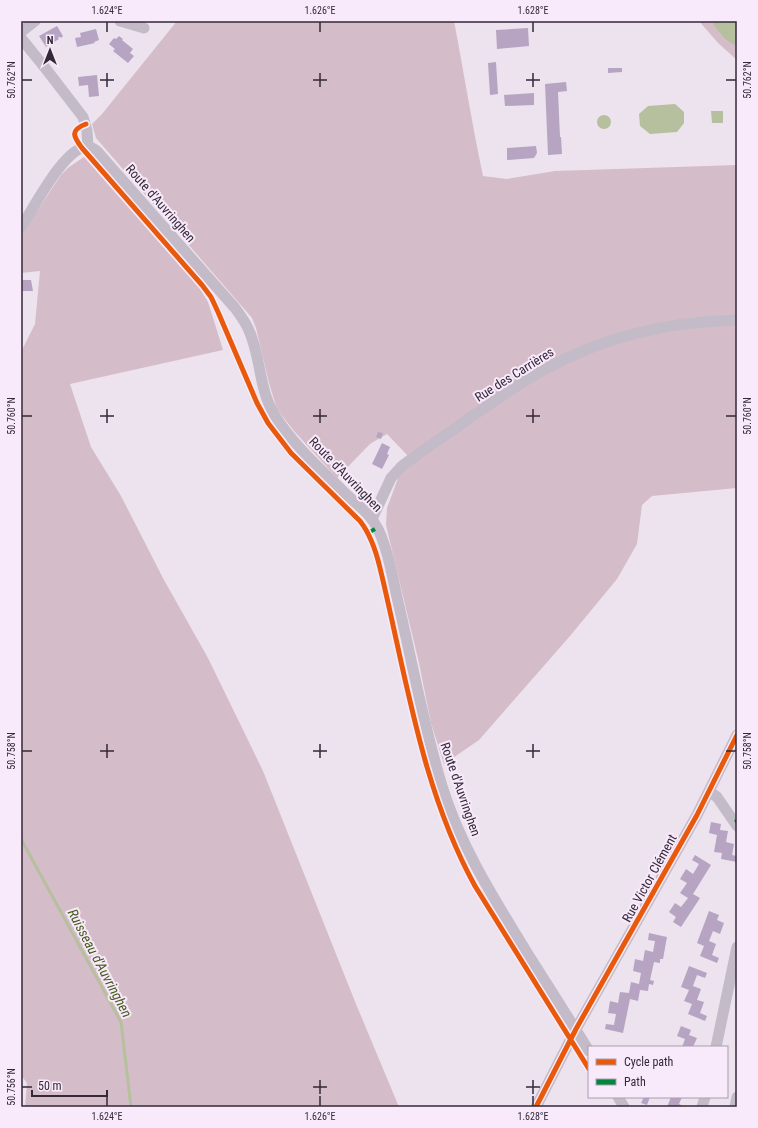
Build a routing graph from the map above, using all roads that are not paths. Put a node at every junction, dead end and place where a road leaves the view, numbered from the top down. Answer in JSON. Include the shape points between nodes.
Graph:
{"nodes":[{"id":1,"x":35,"y":21,"type":"edge"},
{"id":2,"x":120,"y":21,"type":"edge"},
{"id":3,"x":144,"y":28,"type":"dead end"},
{"id":4,"x":21,"y":32,"type":"edge"},
{"id":5,"x":21,"y":38,"type":"edge"},
{"id":6,"x":88,"y":147,"type":"junction"},
{"id":7,"x":21,"y":227,"type":"edge"},
{"id":8,"x":737,"y":320,"type":"edge"},
{"id":9,"x":372,"y":519,"type":"junction"},
{"id":10,"x":737,"y":735,"type":"edge"},
{"id":11,"x":710,"y":792,"type":"junction"},
{"id":12,"x":737,"y":826,"type":"edge"},
{"id":13,"x":737,"y":947,"type":"edge"},
{"id":14,"x":576,"y":1029,"type":"junction"},
{"id":15,"x":716,"y":1046,"type":"edge"},
{"id":16,"x":588,"y":1048,"type":"edge"},
{"id":17,"x":737,"y":1097,"type":"edge"},
{"id":18,"x":619,"y":1098,"type":"edge"},
{"id":19,"x":536,"y":1107,"type":"edge"},
{"id":20,"x":624,"y":1107,"type":"edge"},
{"id":21,"x":735,"y":1107,"type":"edge"}],
"edges":[{"from":1,"to":4,"type":"street"},
{"from":2,"to":3,"type":"street"},
{"from":5,"to":6,"type":"street","via":[[83,117]]},
{"from":6,"to":7,"type":"street","via":[[78,150],[57,171]]},
{"from":6,"to":9,"type":"street","name":"Route d'Auvringhen","via":[[102,156],[239,314],[251,334],[263,386],[275,416],[306,453]]},
{"from":8,"to":9,"type":"street","name":"Rue des Carrières","via":[[678,324],[635,333],[595,346],[543,370],[402,466],[391,478]]},
{"from":9,"to":14,"type":"street","name":"Route d'Auvringhen","via":[[385,548],[431,746],[456,826],[487,888]]},
{"from":10,"to":11,"type":"street","name":"Rue Victor Clément"},
{"from":11,"to":12,"type":"street","via":[[717,797]]},
{"from":11,"to":14,"type":"street","name":"Rue Victor Clément"},
{"from":13,"to":15,"type":"street"},
{"from":14,"to":16,"type":"street","name":"Route d'Auvringhen"},
{"from":14,"to":19,"type":"street","name":"Rue Victor Clément"},
{"from":17,"to":21,"type":"street"},
{"from":18,"to":20,"type":"street"}]}
